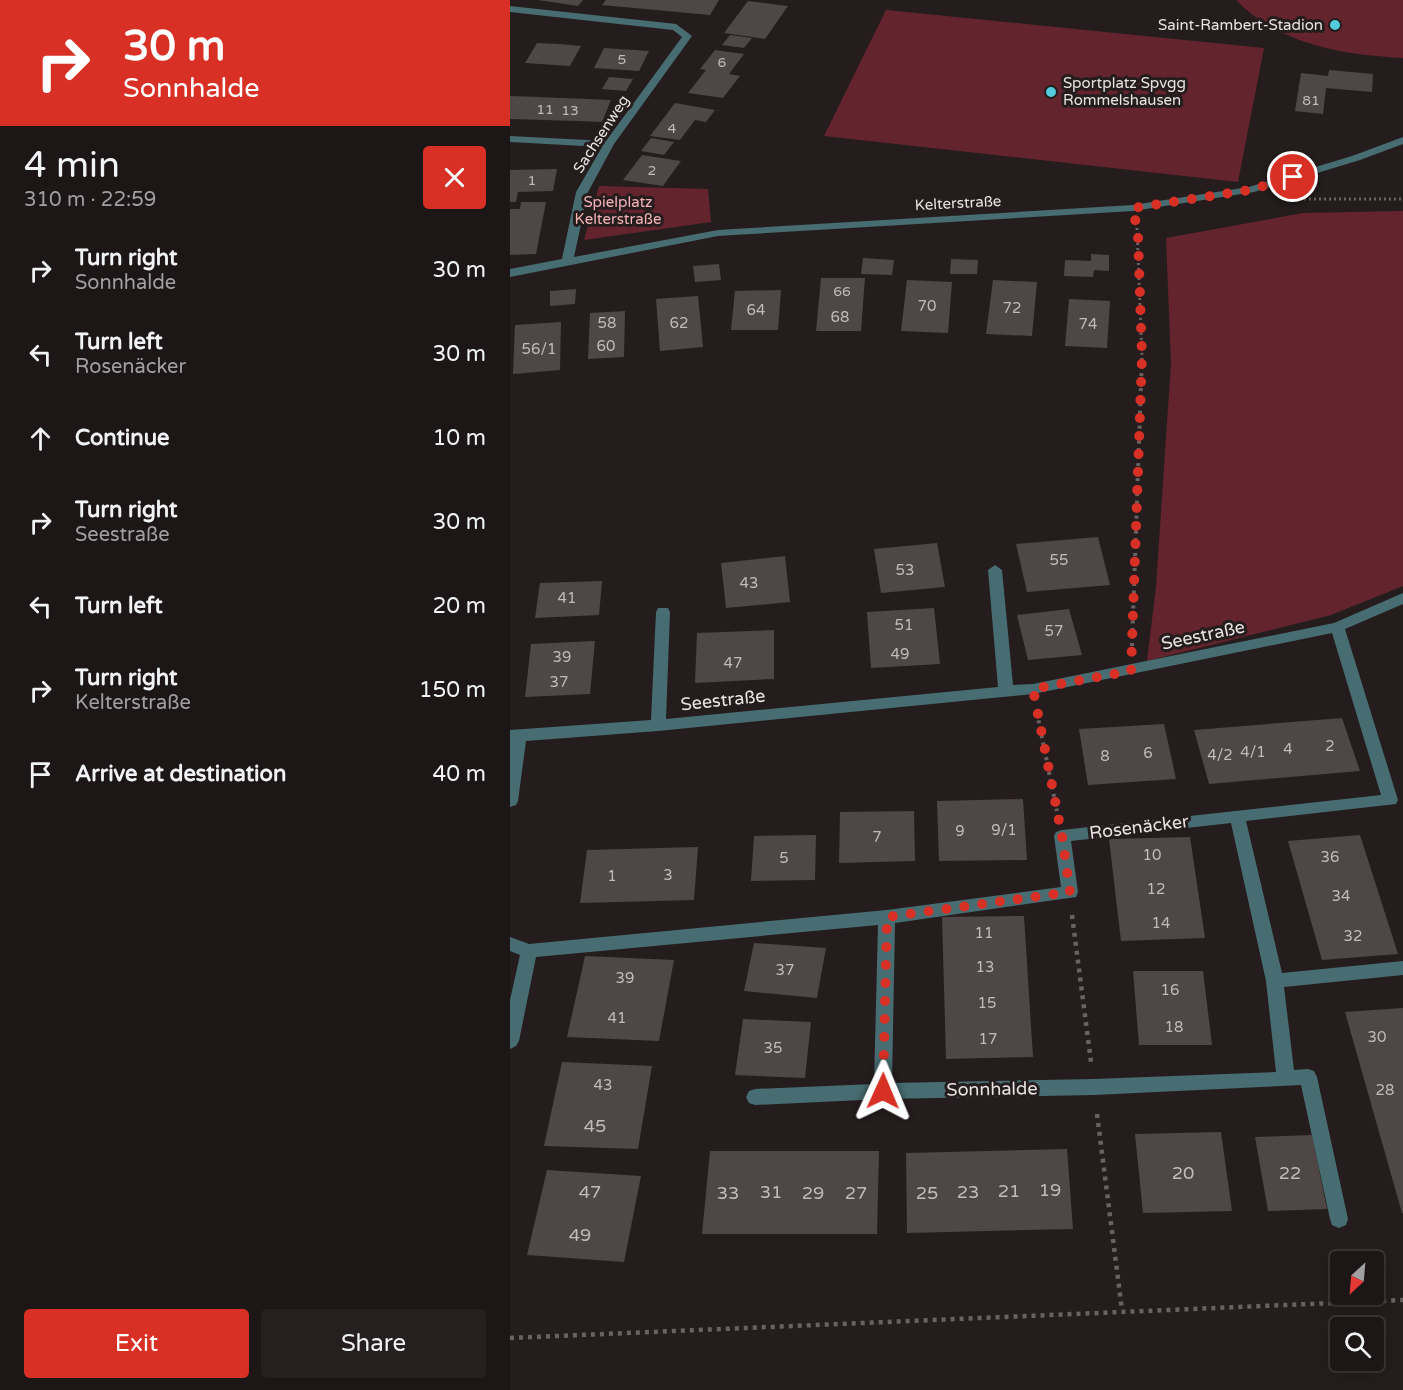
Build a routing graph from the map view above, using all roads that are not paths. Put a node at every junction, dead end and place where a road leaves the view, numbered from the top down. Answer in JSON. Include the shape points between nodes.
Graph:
{"nodes":[{"id":1,"x":510,"y":9,"type":"edge"},
{"id":2,"x":510,"y":139,"type":"edge"},
{"id":3,"x":1403,"y":140,"type":"edge"},
{"id":4,"x":609,"y":144,"type":"junction"},
{"id":5,"x":567,"y":260,"type":"junction"},
{"id":6,"x":510,"y":273,"type":"edge"},
{"id":7,"x":995,"y":570,"type":"dead end"},
{"id":8,"x":1403,"y":598,"type":"edge"},
{"id":9,"x":663,"y":612,"type":"dead end"},
{"id":10,"x":1337,"y":627,"type":"junction"},
{"id":11,"x":1006,"y":692,"type":"junction"},
{"id":12,"x":658,"y":725,"type":"junction"},
{"id":13,"x":515,"y":736,"type":"edge"},
{"id":14,"x":510,"y":801,"type":"edge"},
{"id":15,"x":1397,"y":803,"type":"edge"},
{"id":16,"x":1237,"y":816,"type":"junction"},
{"id":17,"x":887,"y":917,"type":"junction"},
{"id":18,"x":510,"y":944,"type":"edge"},
{"id":19,"x":529,"y":951,"type":"junction"},
{"id":20,"x":1403,"y":968,"type":"edge"},
{"id":21,"x":1275,"y":981,"type":"junction"},
{"id":22,"x":510,"y":1041,"type":"edge"},
{"id":23,"x":1287,"y":1079,"type":"junction"},
{"id":24,"x":883,"y":1091,"type":"junction"},
{"id":25,"x":755,"y":1097,"type":"dead end"},
{"id":26,"x":1339,"y":1219,"type":"dead end"}],
"edges":[{"from":1,"to":4,"type":"street","name":"Sachsenweg","via":[[676,27],[687,36]]},
{"from":2,"to":4,"type":"street"},
{"from":3,"to":5,"type":"street","name":"Kelterstraße","via":[[1250,190],[1133,208],[718,232]]},
{"from":4,"to":5,"type":"street","name":"Sachsenweg","via":[[582,192]]},
{"from":5,"to":6,"type":"street","name":"Kelterstraße"},
{"from":7,"to":11,"type":"street"},
{"from":8,"to":10,"type":"street","name":"Seestraße"},
{"from":9,"to":12,"type":"street","name":"Seestraße"},
{"from":10,"to":11,"type":"street","name":"Seestraße","via":[[1131,671]]},
{"from":10,"to":15,"type":"street","name":"Rosenäcker"},
{"from":11,"to":12,"type":"street","name":"Seestraße"},
{"from":12,"to":13,"type":"street","name":"Seestraße"},
{"from":13,"to":14,"type":"street"},
{"from":15,"to":16,"type":"street","name":"Rosenäcker"},
{"from":16,"to":17,"type":"street","name":"Rosenäcker","via":[[1062,836],[1070,892]]},
{"from":16,"to":21,"type":"street"},
{"from":17,"to":19,"type":"street"},
{"from":17,"to":24,"type":"street"},
{"from":18,"to":19,"type":"street"},
{"from":19,"to":22,"type":"street"},
{"from":20,"to":21,"type":"street"},
{"from":21,"to":23,"type":"street"},
{"from":23,"to":24,"type":"street","name":"Sonnhalde"},
{"from":23,"to":26,"type":"street","via":[[1308,1077]]},
{"from":24,"to":25,"type":"street"}]}
